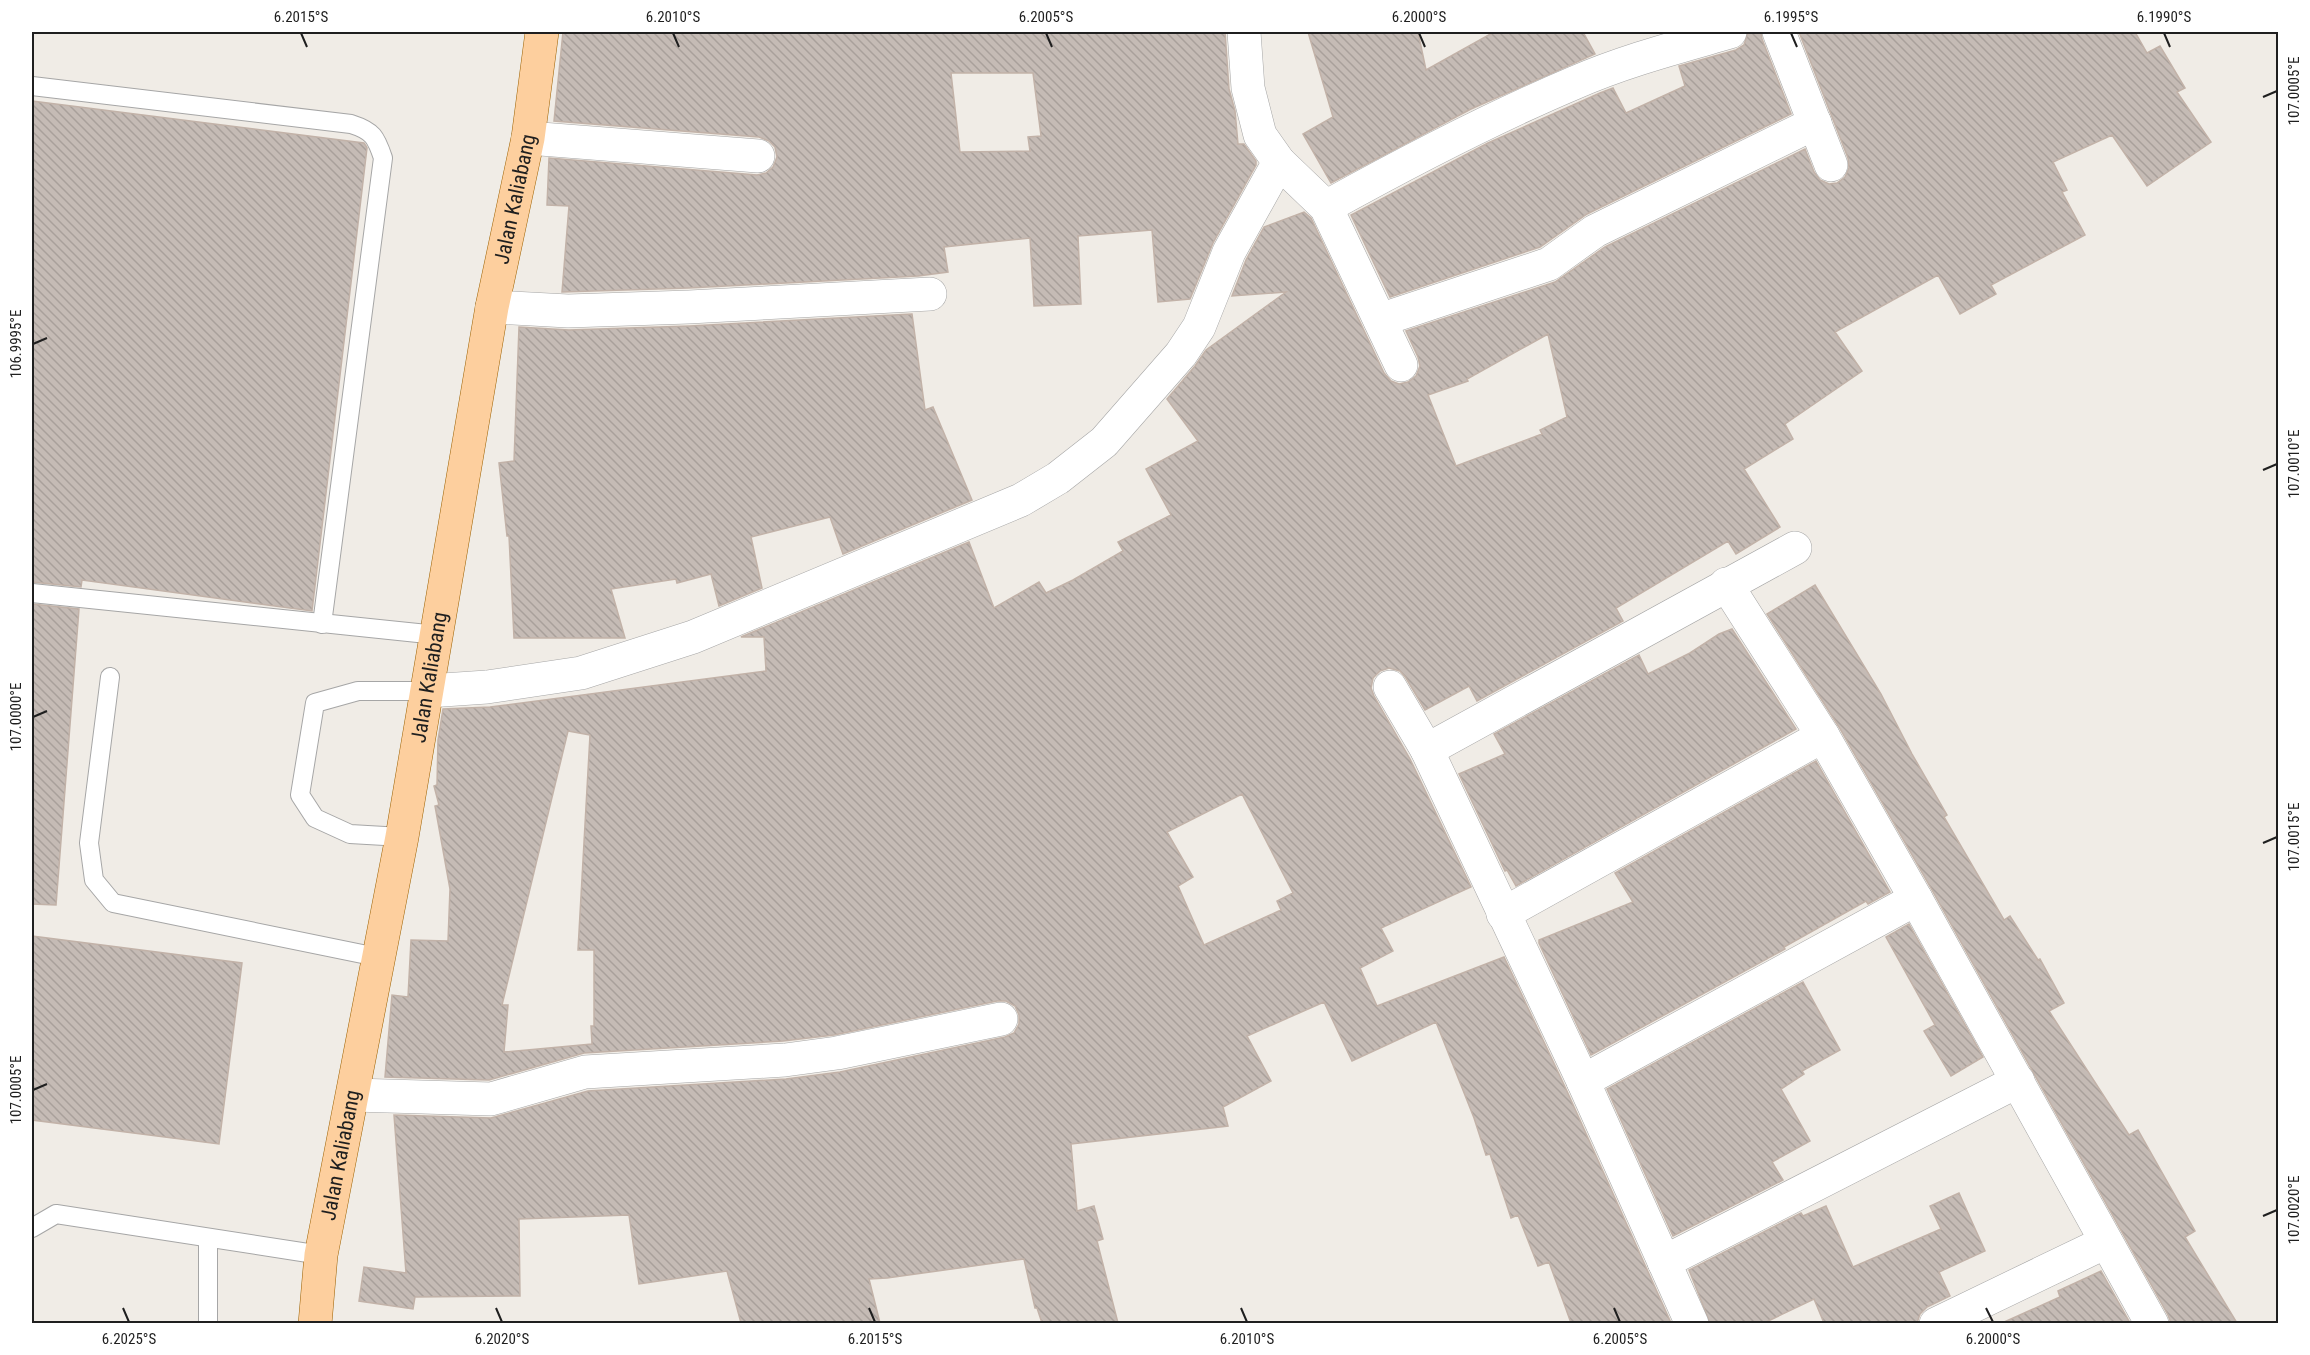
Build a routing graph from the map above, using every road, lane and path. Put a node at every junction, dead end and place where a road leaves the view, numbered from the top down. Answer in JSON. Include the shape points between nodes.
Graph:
{"nodes":[{"id":1,"x":542,"y":32,"type":"edge"},
{"id":2,"x":1244,"y":32,"type":"edge"},
{"id":3,"x":1730,"y":32,"type":"edge"},
{"id":4,"x":1779,"y":32,"type":"edge"},
{"id":5,"x":32,"y":86,"type":"edge"},
{"id":6,"x":1815,"y":123,"type":"junction"},
{"id":7,"x":528,"y":138,"type":"junction"},
{"id":8,"x":758,"y":156,"type":"dead end"},
{"id":9,"x":1279,"y":162,"type":"junction"},
{"id":10,"x":1831,"y":165,"type":"dead end"},
{"id":11,"x":1326,"y":207,"type":"junction"},
{"id":12,"x":930,"y":294,"type":"dead end"},
{"id":13,"x":492,"y":307,"type":"junction"},
{"id":14,"x":1380,"y":320,"type":"junction"},
{"id":15,"x":1401,"y":365,"type":"dead end"},
{"id":16,"x":1795,"y":548,"type":"dead end"},
{"id":17,"x":1726,"y":584,"type":"junction"},
{"id":18,"x":32,"y":593,"type":"edge"},
{"id":19,"x":322,"y":624,"type":"junction"},
{"id":20,"x":437,"y":635,"type":"junction"},
{"id":21,"x":110,"y":677,"type":"dead end"},
{"id":22,"x":1390,"y":687,"type":"dead end"},
{"id":23,"x":428,"y":691,"type":"junction"},
{"id":24,"x":1823,"y":736,"type":"junction"},
{"id":25,"x":1426,"y":750,"type":"junction"},
{"id":26,"x":402,"y":837,"type":"junction"},
{"id":27,"x":1916,"y":899,"type":"junction"},
{"id":28,"x":1503,"y":915,"type":"junction"},
{"id":29,"x":377,"y":957,"type":"junction"},
{"id":30,"x":1000,"y":1019,"type":"dead end"},
{"id":31,"x":1583,"y":1081,"type":"junction"},
{"id":32,"x":2018,"y":1081,"type":"junction"},
{"id":33,"x":353,"y":1095,"type":"junction"},
{"id":34,"x":32,"y":1228,"type":"edge"},
{"id":35,"x":208,"y":1239,"type":"junction"},
{"id":36,"x":2106,"y":1242,"type":"junction"},
{"id":37,"x":321,"y":1255,"type":"junction"},
{"id":38,"x":1664,"y":1262,"type":"junction"},
{"id":39,"x":208,"y":1323,"type":"edge"},
{"id":40,"x":315,"y":1323,"type":"edge"},
{"id":41,"x":1692,"y":1323,"type":"edge"},
{"id":42,"x":1936,"y":1323,"type":"edge"},
{"id":43,"x":2152,"y":1323,"type":"edge"}],
"edges":[{"from":1,"to":7,"type":"main road","name":"Jalan Kaliabang"},
{"from":2,"to":9,"type":"street","via":[[1248,88],[1260,135]]},
{"from":3,"to":11,"type":"street","via":[[1575,82],[1439,145]]},
{"from":4,"to":6,"type":"street"},
{"from":5,"to":19,"type":"lane","via":[[351,124],[366,129],[376,139],[383,158]]},
{"from":6,"to":10,"type":"street"},
{"from":6,"to":14,"type":"street","via":[[1595,231],[1549,264]]},
{"from":7,"to":8,"type":"street"},
{"from":7,"to":13,"type":"main road","name":"Jalan Kaliabang"},
{"from":9,"to":11,"type":"street"},
{"from":9,"to":23,"type":"street","via":[[1228,252],[1199,327],[1181,354],[1104,442],[1058,478],[1021,500],[693,637],[581,673]]},
{"from":11,"to":14,"type":"street"},
{"from":12,"to":13,"type":"street","via":[[590,310]]},
{"from":13,"to":20,"type":"main road","name":"Jalan Kaliabang"},
{"from":14,"to":15,"type":"street"},
{"from":16,"to":17,"type":"street"},
{"from":17,"to":24,"type":"street"},
{"from":17,"to":25,"type":"street"},
{"from":18,"to":19,"type":"lane"},
{"from":19,"to":20,"type":"lane"},
{"from":20,"to":23,"type":"main road","name":"Jalan Kaliabang"},
{"from":21,"to":29,"type":"lane","via":[[89,843],[94,880],[113,903]]},
{"from":22,"to":25,"type":"street"},
{"from":23,"to":26,"type":"main road","name":"Jalan Kaliabang"},
{"from":23,"to":26,"type":"lane","via":[[358,690],[315,703],[300,795],[315,818],[350,834]]},
{"from":24,"to":27,"type":"street"},
{"from":24,"to":28,"type":"street"},
{"from":25,"to":28,"type":"street"},
{"from":26,"to":29,"type":"main road","name":"Jalan Kaliabang"},
{"from":27,"to":31,"type":"street"},
{"from":27,"to":32,"type":"street"},
{"from":28,"to":31,"type":"street"},
{"from":29,"to":33,"type":"main road","name":"Jalan Kaliabang"},
{"from":30,"to":33,"type":"street","via":[[785,1060],[585,1072],[491,1099]]},
{"from":31,"to":38,"type":"street"},
{"from":32,"to":36,"type":"street"},
{"from":32,"to":38,"type":"street"},
{"from":33,"to":37,"type":"main road","name":"Jalan Kaliabang"},
{"from":34,"to":35,"type":"lane","via":[[56,1214]]},
{"from":35,"to":37,"type":"lane"},
{"from":35,"to":39,"type":"lane"},
{"from":36,"to":42,"type":"street"},
{"from":36,"to":43,"type":"street"},
{"from":37,"to":40,"type":"main road","name":"Jalan Kaliabang"},
{"from":38,"to":41,"type":"street"}]}
